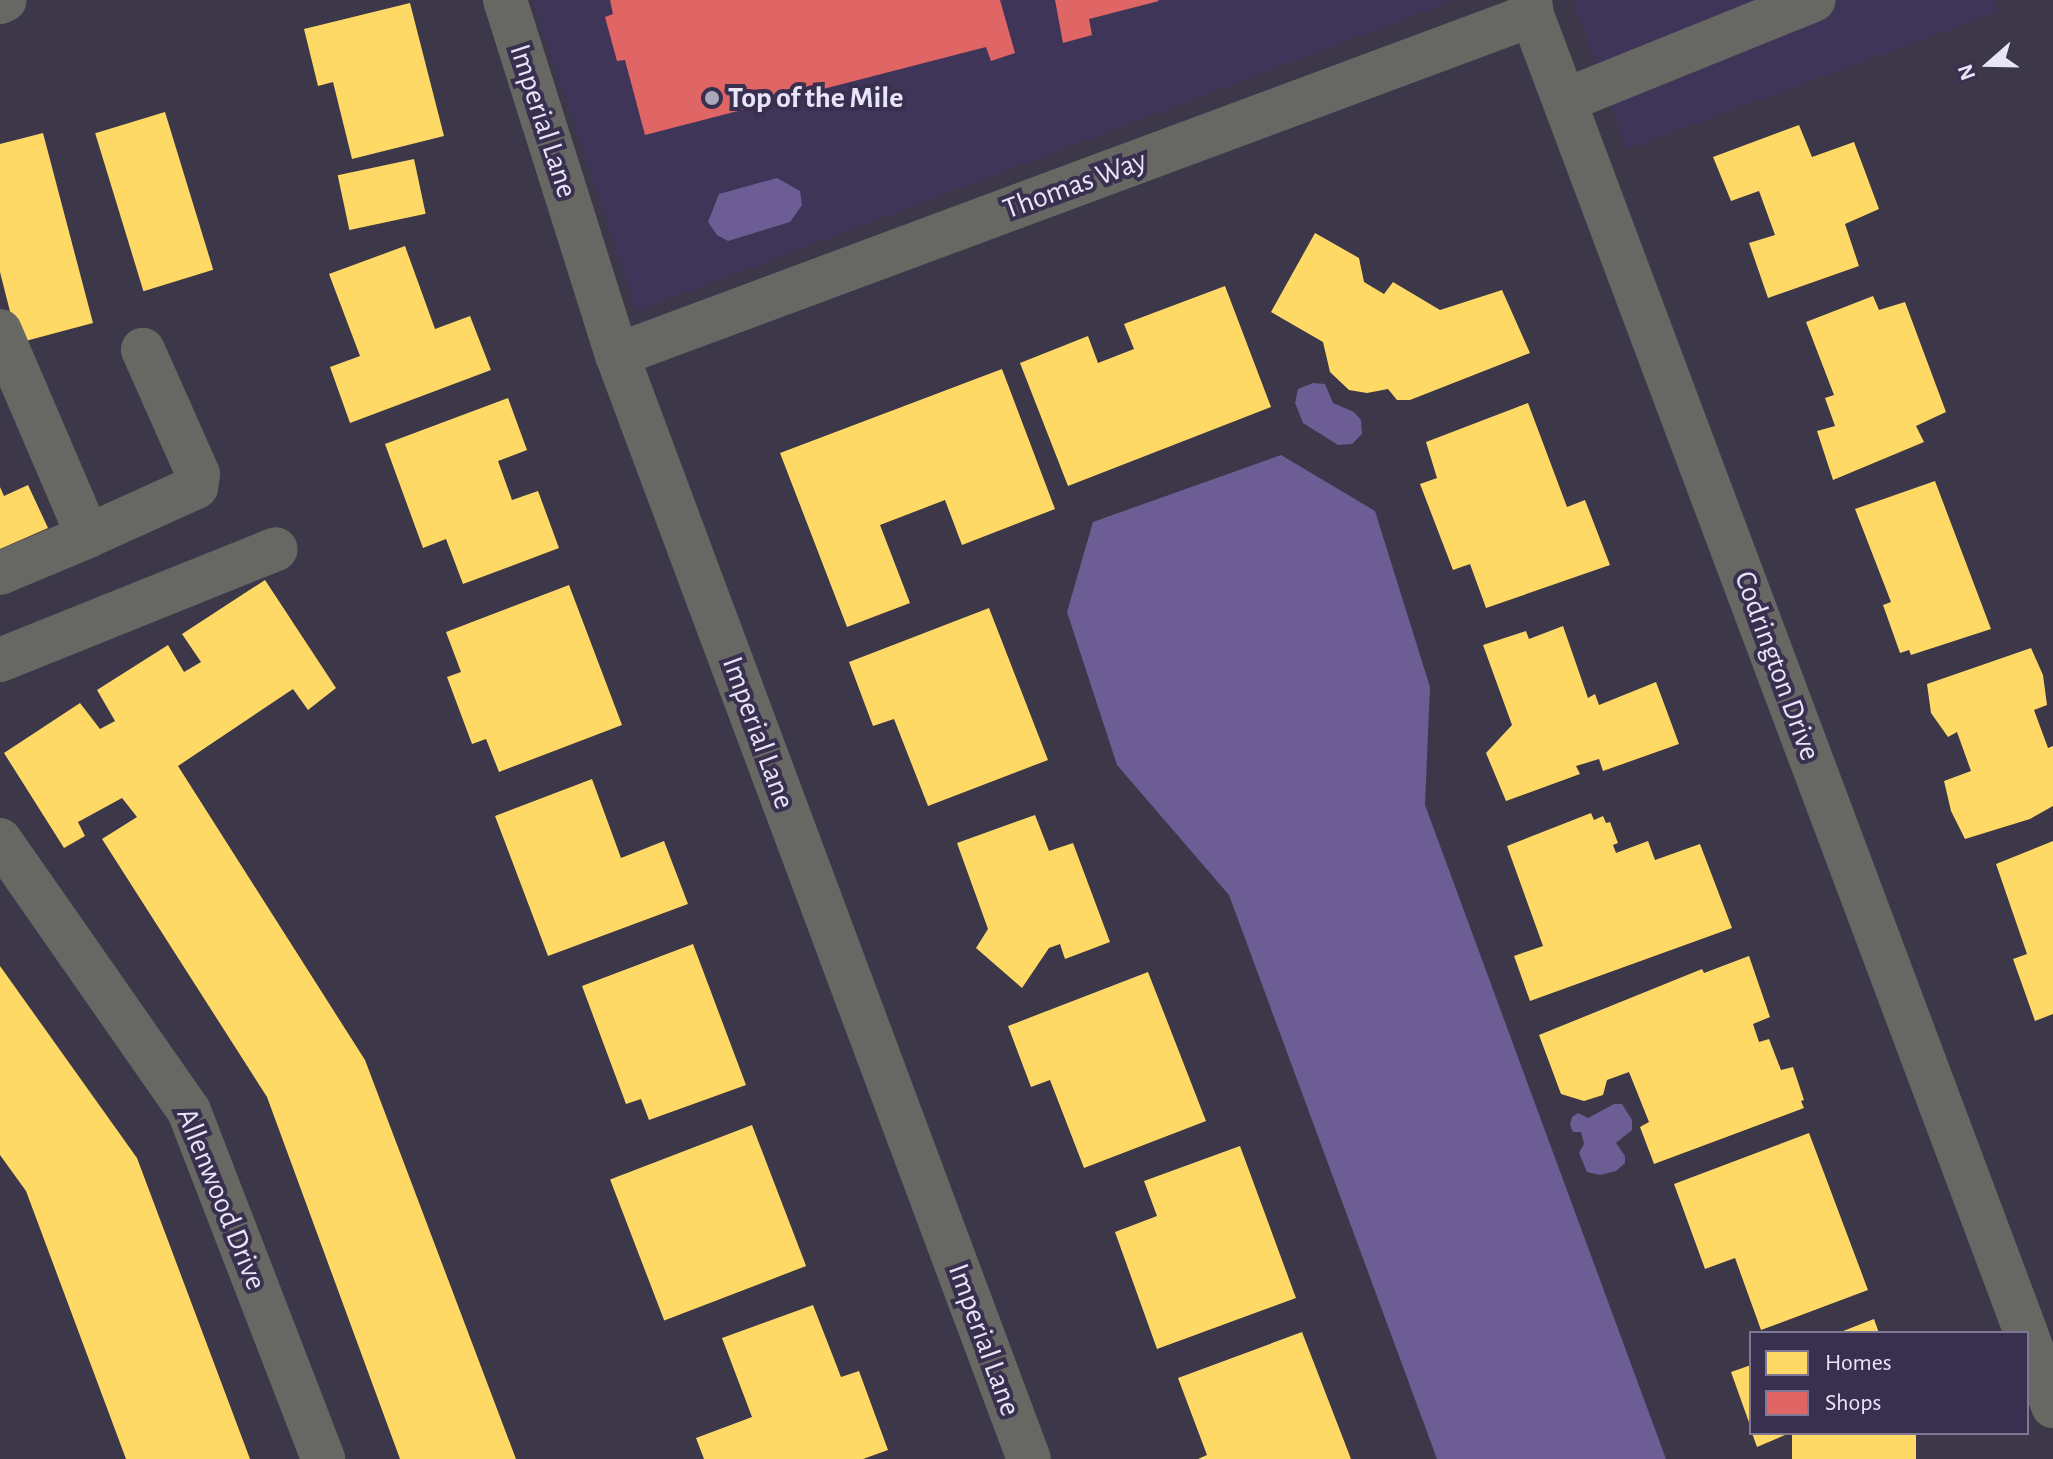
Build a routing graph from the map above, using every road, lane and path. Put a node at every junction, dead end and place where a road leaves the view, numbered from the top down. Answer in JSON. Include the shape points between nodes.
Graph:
{"nodes":[{"id":1,"x":505,"y":0,"type":"edge"},
{"id":2,"x":1814,"y":0,"type":"edge"},
{"id":3,"x":1531,"y":8,"type":"edge"},
{"id":4,"x":1566,"y":100,"type":"junction"},
{"id":5,"x":0,"y":331,"type":"edge"},
{"id":6,"x":143,"y":350,"type":"dead end"},
{"id":7,"x":617,"y":355,"type":"junction"},
{"id":8,"x":88,"y":536,"type":"junction"},
{"id":9,"x":276,"y":549,"type":"dead end"},
{"id":10,"x":0,"y":573,"type":"edge"},
{"id":11,"x":0,"y":660,"type":"edge"},
{"id":12,"x":0,"y":840,"type":"edge"},
{"id":13,"x":2025,"y":1331,"type":"edge"},
{"id":14,"x":2029,"y":1342,"type":"edge"},
{"id":15,"x":2053,"y":1406,"type":"edge"},
{"id":16,"x":323,"y":1459,"type":"edge"},
{"id":17,"x":1029,"y":1459,"type":"edge"}],
"edges":[{"from":1,"to":7,"type":"street","name":"Imperial Lane"},
{"from":2,"to":4,"type":"street"},
{"from":3,"to":4,"type":"street","name":"Codrington Drive"},
{"from":3,"to":7,"type":"street","name":"Thomas Way"},
{"from":4,"to":13,"type":"street","name":"Codrington Drive"},
{"from":5,"to":8,"type":"street"},
{"from":6,"to":8,"type":"street","via":[[198,474],[196,487]]},
{"from":7,"to":17,"type":"street","name":"Imperial Lane"},
{"from":8,"to":10,"type":"street"},
{"from":9,"to":11,"type":"street"},
{"from":12,"to":16,"type":"street","name":"Allenwood Drive","via":[[189,1111]]},
{"from":14,"to":15,"type":"street","name":"Codrington Drive"}]}
